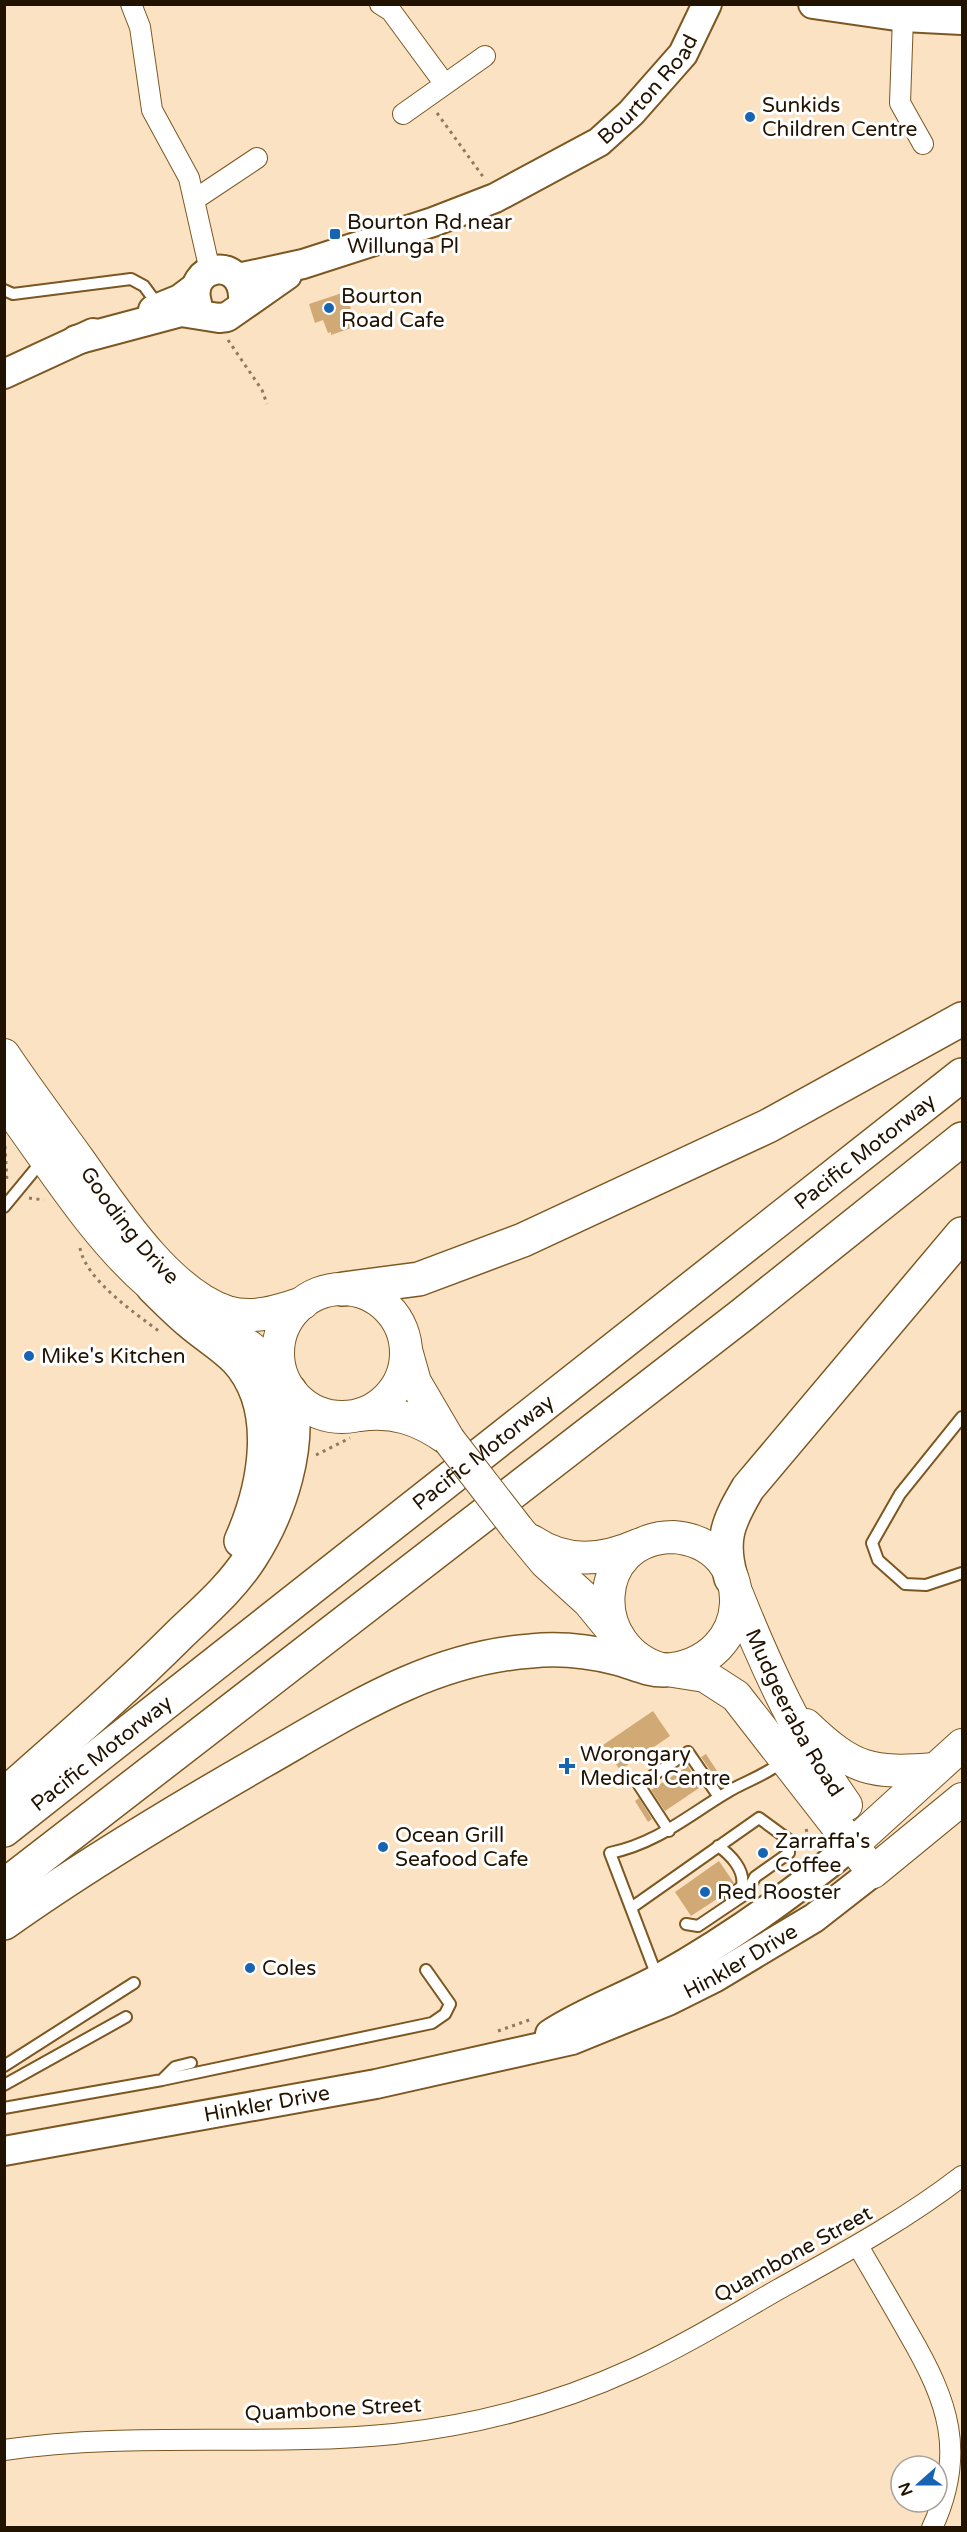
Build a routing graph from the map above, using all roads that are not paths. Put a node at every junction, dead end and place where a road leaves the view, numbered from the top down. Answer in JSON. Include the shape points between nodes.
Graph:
{"nodes":[{"id":1,"x":131,"y":4,"type":"edge"},
{"id":2,"x":380,"y":4,"type":"edge"},
{"id":3,"x":687,"y":4,"type":"edge"},
{"id":4,"x":707,"y":4,"type":"edge"},
{"id":5,"x":813,"y":4,"type":"edge"},
{"id":6,"x":903,"y":17,"type":"junction"},
{"id":7,"x":963,"y":20,"type":"edge"},
{"id":8,"x":485,"y":56,"type":"dead end"},
{"id":9,"x":444,"y":83,"type":"junction"},
{"id":10,"x":403,"y":114,"type":"dead end"},
{"id":11,"x":923,"y":144,"type":"dead end"},
{"id":12,"x":572,"y":157,"type":"junction"},
{"id":13,"x":257,"y":158,"type":"dead end"},
{"id":14,"x":194,"y":200,"type":"junction"},
{"id":15,"x":203,"y":279,"type":"junction"},
{"id":16,"x":239,"y":292,"type":"junction"},
{"id":17,"x":7,"y":294,"type":"edge"},
{"id":18,"x":160,"y":308,"type":"junction"},
{"id":19,"x":218,"y":326,"type":"junction"},
{"id":20,"x":76,"y":340,"type":"junction"},
{"id":21,"x":4,"y":374,"type":"edge"},
{"id":22,"x":963,"y":1019,"type":"edge"},
{"id":23,"x":4,"y":1055,"type":"edge"},
{"id":24,"x":963,"y":1075,"type":"edge"},
{"id":25,"x":4,"y":1101,"type":"edge"},
{"id":26,"x":963,"y":1139,"type":"edge"},
{"id":27,"x":45,"y":1157,"type":"junction"},
{"id":28,"x":4,"y":1207,"type":"edge"},
{"id":29,"x":963,"y":1234,"type":"edge"},
{"id":30,"x":153,"y":1287,"type":"junction"},
{"id":31,"x":343,"y":1289,"type":"junction"},
{"id":32,"x":303,"y":1303,"type":"junction"},
{"id":33,"x":406,"y":1346,"type":"junction"},
{"id":34,"x":288,"y":1388,"type":"junction"},
{"id":35,"x":963,"y":1417,"type":"edge"},
{"id":36,"x":358,"y":1426,"type":"junction"},
{"id":37,"x":448,"y":1440,"type":"junction"},
{"id":38,"x":520,"y":1531,"type":"junction"},
{"id":39,"x":644,"y":1542,"type":"junction"},
{"id":40,"x":963,"y":1573,"type":"edge"},
{"id":41,"x":732,"y":1581,"type":"junction"},
{"id":42,"x":179,"y":1635,"type":"junction"},
{"id":43,"x":619,"y":1638,"type":"junction"},
{"id":44,"x":765,"y":1665,"type":"junction"},
{"id":45,"x":666,"y":1670,"type":"junction"},
{"id":46,"x":785,"y":1706,"type":"junction"},
{"id":47,"x":963,"y":1745,"type":"edge"},
{"id":48,"x":786,"y":1759,"type":"junction"},
{"id":49,"x":936,"y":1769,"type":"junction"},
{"id":50,"x":4,"y":1795,"type":"edge"},
{"id":51,"x":719,"y":1797,"type":"junction"},
{"id":52,"x":963,"y":1799,"type":"edge"},
{"id":53,"x":4,"y":1830,"type":"edge"},
{"id":54,"x":669,"y":1831,"type":"junction"},
{"id":55,"x":859,"y":1840,"type":"junction"},
{"id":56,"x":718,"y":1846,"type":"junction"},
{"id":57,"x":880,"y":1866,"type":"junction"},
{"id":58,"x":4,"y":1886,"type":"edge"},
{"id":59,"x":631,"y":1908,"type":"junction"},
{"id":60,"x":4,"y":1923,"type":"edge"},
{"id":61,"x":426,"y":1970,"type":"dead end"},
{"id":62,"x":134,"y":1983,"type":"dead end"},
{"id":63,"x":663,"y":1990,"type":"junction"},
{"id":64,"x":126,"y":2017,"type":"dead end"},
{"id":65,"x":191,"y":2063,"type":"dead end"},
{"id":66,"x":4,"y":2066,"type":"edge"},
{"id":67,"x":162,"y":2080,"type":"junction"},
{"id":68,"x":4,"y":2085,"type":"edge"},
{"id":69,"x":4,"y":2108,"type":"edge"},
{"id":70,"x":4,"y":2151,"type":"edge"},
{"id":71,"x":963,"y":2176,"type":"edge"},
{"id":72,"x":858,"y":2246,"type":"junction"},
{"id":73,"x":4,"y":2450,"type":"edge"},
{"id":74,"x":932,"y":2528,"type":"edge"}],
"edges":[{"from":1,"to":14,"type":"street","via":[[140,27],[152,110],[189,178]]},
{"from":2,"to":9,"type":"street","via":[[391,11]]},
{"from":3,"to":12,"type":"street","name":"Bourton Road","via":[[669,50],[624,108]]},
{"from":4,"to":12,"type":"street","name":"Bourton Road","via":[[683,54],[631,113],[599,142]]},
{"from":5,"to":6,"type":"street"},
{"from":6,"to":7,"type":"street"},
{"from":6,"to":11,"type":"street","via":[[900,103]]},
{"from":8,"to":9,"type":"street"},
{"from":9,"to":10,"type":"street"},
{"from":12,"to":16,"type":"street","name":"Bourton Road","via":[[495,198],[303,264]]},
{"from":13,"to":14,"type":"street"},
{"from":14,"to":15,"type":"street"},
{"from":15,"to":16,"type":"street","via":[[225,270]]},
{"from":15,"to":18,"type":"street","via":[[180,299]]},
{"from":15,"to":19,"type":"street","via":[[198,305]]},
{"from":16,"to":19,"type":"street","name":"Bourton Road"},
{"from":17,"to":18,"type":"lane","via":[[131,279],[144,286]]},
{"from":18,"to":20,"type":"street"},
{"from":19,"to":20,"type":"street","via":[[181,312]]},
{"from":20,"to":21,"type":"street"},
{"from":22,"to":31,"type":"highway","via":[[768,1126],[523,1240],[418,1279]]},
{"from":23,"to":32,"type":"main road","name":"Gooding Drive","via":[[126,1225],[179,1281],[234,1314],[272,1314]]},
{"from":24,"to":53,"type":"highway","name":"Pacific Motorway"},
{"from":25,"to":27,"type":"main road","name":"Gooding Drive"},
{"from":26,"to":58,"type":"highway"},
{"from":27,"to":28,"type":"lane"},
{"from":27,"to":30,"type":"main road","name":"Gooding Drive","via":[[105,1237]]},
{"from":29,"to":41,"type":"highway","via":[[748,1488],[732,1514],[726,1535],[725,1553]]},
{"from":30,"to":34,"type":"main road","name":"Gooding Drive","via":[[251,1346]]},
{"from":30,"to":42,"type":"highway","via":[[236,1359],[255,1390],[264,1428],[264,1452],[245,1531],[218,1584]]},
{"from":31,"to":32,"type":"main road"},
{"from":31,"to":33,"type":"main road","via":[[379,1300],[398,1322]]},
{"from":32,"to":34,"type":"main road","via":[[288,1319],[280,1341],[279,1369]]},
{"from":33,"to":36,"type":"main road","via":[[405,1368],[396,1388]]},
{"from":33,"to":37,"type":"main road","via":[[415,1382]]},
{"from":34,"to":36,"type":"main road","via":[[315,1412]]},
{"from":34,"to":42,"type":"highway","via":[[294,1422],[290,1456],[267,1529],[241,1571]]},
{"from":35,"to":40,"type":"lane","via":[[900,1494],[872,1543],[878,1560],[905,1584],[926,1585]]},
{"from":36,"to":37,"type":"main road","via":[[380,1413],[402,1416],[422,1423]]},
{"from":37,"to":38,"type":"main road","bridge":true},
{"from":38,"to":39,"type":"main road","via":[[546,1550],[582,1558],[611,1555]]},
{"from":38,"to":43,"type":"main road"},
{"from":39,"to":41,"type":"main road","via":[[673,1537],[695,1542],[715,1555]]},
{"from":39,"to":43,"type":"main road","via":[[623,1559],[610,1582],[609,1615]]},
{"from":41,"to":44,"type":"main road","name":"Mudgeeraba Road"},
{"from":41,"to":45,"type":"main road","via":[[735,1615],[726,1638],[701,1659]]},
{"from":42,"to":50,"type":"highway","via":[[142,1673]]},
{"from":43,"to":45,"type":"main road","via":[[638,1657]]},
{"from":44,"to":46,"type":"main road","name":"Mudgeeraba Road"},
{"from":44,"to":48,"type":"main road","via":[[789,1740]]},
{"from":45,"to":48,"type":"main road","name":"Mudgeeraba Road","via":[[700,1674],[726,1687]]},
{"from":45,"to":60,"type":"highway","via":[[648,1669],[584,1651],[531,1650],[476,1659],[412,1679],[114,1849]]},
{"from":46,"to":49,"type":"main road","via":[[834,1751],[859,1765],[898,1772]]},
{"from":46,"to":55,"type":"main road","name":"Mudgeeraba Road"},
{"from":47,"to":49,"type":"main road"},
{"from":48,"to":51,"type":"lane","via":[[763,1776]]},
{"from":48,"to":55,"type":"main road","name":"Mudgeeraba Road"},
{"from":49,"to":55,"type":"main road"},
{"from":51,"to":54,"type":"lane"},
{"from":51,"to":54,"type":"lane","via":[[688,1752],[649,1778],[639,1785]]},
{"from":52,"to":57,"type":"main road"},
{"from":54,"to":59,"type":"lane","via":[[610,1853]]},
{"from":55,"to":57,"type":"main road","name":"Mudgeeraba Road"},
{"from":55,"to":63,"type":"street","name":"Hinkler Drive"},
{"from":56,"to":56,"type":"lane","via":[[759,1818],[789,1840],[789,1853],[755,1877],[743,1896],[698,1926],[682,1921],[694,1921],[742,1886],[738,1866]]},
{"from":56,"to":59,"type":"lane"},
{"from":57,"to":63,"type":"street","name":"Hinkler Drive","via":[[837,1901],[714,1978]]},
{"from":59,"to":63,"type":"lane"},
{"from":61,"to":67,"type":"lane","via":[[450,2004],[445,2014],[432,2023]]},
{"from":62,"to":66,"type":"lane"},
{"from":63,"to":70,"type":"street","name":"Hinkler Drive","via":[[572,2040],[376,2084]]},
{"from":64,"to":68,"type":"lane"},
{"from":65,"to":67,"type":"lane","via":[[175,2067]]},
{"from":67,"to":69,"type":"lane"},
{"from":71,"to":72,"type":"street","name":"Quambone Street","via":[[918,2210]]},
{"from":72,"to":73,"type":"street","name":"Quambone Street","via":[[636,2367],[516,2411],[393,2434],[120,2439]]},
{"from":72,"to":74,"type":"street","via":[[939,2385],[952,2427],[954,2470],[944,2506]]}]}
